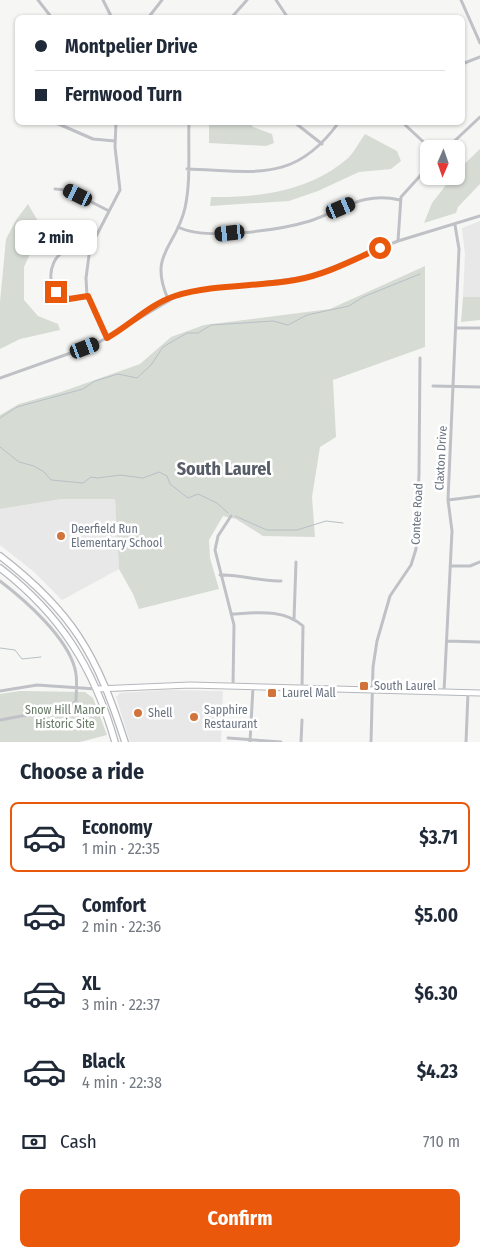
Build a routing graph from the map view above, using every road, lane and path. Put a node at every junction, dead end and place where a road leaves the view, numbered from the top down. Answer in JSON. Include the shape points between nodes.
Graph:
{"nodes":[{"id":1,"x":38,"y":0,"type":"edge"},
{"id":2,"x":103,"y":0,"type":"edge"},
{"id":3,"x":162,"y":0,"type":"edge"},
{"id":4,"x":247,"y":0,"type":"edge"},
{"id":5,"x":276,"y":0,"type":"edge"},
{"id":6,"x":461,"y":0,"type":"edge"},
{"id":7,"x":50,"y":15,"type":"edge"},
{"id":8,"x":110,"y":15,"type":"edge"},
{"id":9,"x":150,"y":15,"type":"edge"},
{"id":10,"x":234,"y":15,"type":"edge"},
{"id":11,"x":286,"y":15,"type":"edge"},
{"id":12,"x":479,"y":36,"type":"edge"},
{"id":13,"x":480,"y":44,"type":"edge"},
{"id":14,"x":480,"y":57,"type":"edge"},
{"id":15,"x":465,"y":63,"type":"edge"},
{"id":16,"x":480,"y":116,"type":"edge"},
{"id":17,"x":61,"y":125,"type":"edge"},
{"id":18,"x":116,"y":125,"type":"edge"},
{"id":19,"x":189,"y":125,"type":"edge"},
{"id":20,"x":298,"y":125,"type":"edge"},
{"id":21,"x":338,"y":125,"type":"edge"},
{"id":22,"x":405,"y":125,"type":"edge"},
{"id":23,"x":421,"y":140,"type":"edge"},
{"id":24,"x":455,"y":140,"type":"edge"},
{"id":25,"x":115,"y":141,"type":"junction"},
{"id":26,"x":322,"y":144,"type":"junction"},
{"id":27,"x":187,"y":169,"type":"junction"},
{"id":28,"x":420,"y":175,"type":"edge"},
{"id":29,"x":55,"y":189,"type":"dead end"},
{"id":30,"x":400,"y":200,"type":"junction"},
{"id":31,"x":109,"y":212,"type":"junction"},
{"id":32,"x":480,"y":216,"type":"edge"},
{"id":33,"x":455,"y":225,"type":"junction"},
{"id":34,"x":178,"y":227,"type":"junction"},
{"id":35,"x":398,"y":241,"type":"junction"},
{"id":36,"x":89,"y":253,"type":"junction"},
{"id":37,"x":88,"y":296,"type":"junction"},
{"id":38,"x":168,"y":299,"type":"junction"},
{"id":39,"x":456,"y":328,"type":"junction"},
{"id":40,"x":480,"y":328,"type":"edge"},
{"id":41,"x":107,"y":338,"type":"junction"},
{"id":42,"x":420,"y":358,"type":"dead end"},
{"id":43,"x":0,"y":378,"type":"edge"},
{"id":44,"x":433,"y":386,"type":"dead end"},
{"id":45,"x":453,"y":386,"type":"junction"},
{"id":46,"x":480,"y":387,"type":"edge"},
{"id":47,"x":480,"y":496,"type":"edge"},
{"id":48,"x":448,"y":500,"type":"junction"},
{"id":49,"x":231,"y":516,"type":"dead end"},
{"id":50,"x":0,"y":556,"type":"edge"},
{"id":51,"x":296,"y":562,"type":"dead end"},
{"id":52,"x":480,"y":562,"type":"edge"},
{"id":53,"x":450,"y":566,"type":"junction"},
{"id":54,"x":0,"y":568,"type":"edge"},
{"id":55,"x":220,"y":574,"type":"junction"},
{"id":56,"x":0,"y":581,"type":"edge"},
{"id":57,"x":281,"y":581,"type":"dead end"},
{"id":58,"x":231,"y":614,"type":"junction"},
{"id":59,"x":294,"y":619,"type":"junction"},
{"id":60,"x":447,"y":641,"type":"junction"},
{"id":61,"x":480,"y":642,"type":"edge"},
{"id":62,"x":233,"y":686,"type":"junction"},
{"id":63,"x":253,"y":687,"type":"junction"},
{"id":64,"x":76,"y":688,"type":"junction"},
{"id":65,"x":96,"y":689,"type":"junction"},
{"id":66,"x":302,"y":689,"type":"junction"},
{"id":67,"x":106,"y":690,"type":"junction"},
{"id":68,"x":372,"y":690,"type":"junction"},
{"id":69,"x":0,"y":691,"type":"edge"},
{"id":70,"x":444,"y":692,"type":"junction"},
{"id":71,"x":468,"y":693,"type":"junction"},
{"id":72,"x":480,"y":693,"type":"edge"},
{"id":73,"x":0,"y":720,"type":"edge"},
{"id":74,"x":302,"y":720,"type":"dead end"},
{"id":75,"x":228,"y":738,"type":"dead end"},
{"id":76,"x":250,"y":741,"type":"edge"},
{"id":77,"x":115,"y":742,"type":"edge"},
{"id":78,"x":125,"y":742,"type":"edge"},
{"id":79,"x":281,"y":742,"type":"edge"},
{"id":80,"x":301,"y":742,"type":"edge"},
{"id":81,"x":371,"y":742,"type":"edge"},
{"id":82,"x":466,"y":742,"type":"edge"}],
"edges":[{"from":1,"to":7,"type":"street"},
{"from":2,"to":8,"type":"street"},
{"from":3,"to":9,"type":"street"},
{"from":4,"to":10,"type":"street"},
{"from":5,"to":11,"type":"street"},
{"from":6,"to":12,"type":"street"},
{"from":12,"to":13,"type":"street"},
{"from":14,"to":15,"type":"street"},
{"from":16,"to":24,"type":"street"},
{"from":17,"to":25,"type":"street","via":[[93,139]]},
{"from":18,"to":25,"type":"street"},
{"from":19,"to":27,"type":"street"},
{"from":20,"to":26,"type":"street"},
{"from":21,"to":26,"type":"street"},
{"from":22,"to":23,"type":"street"},
{"from":25,"to":31,"type":"street","via":[[120,185]]},
{"from":26,"to":27,"type":"street","via":[[298,162],[277,170]]},
{"from":27,"to":34,"type":"street","via":[[185,207]]},
{"from":28,"to":30,"type":"street"},
{"from":29,"to":31,"type":"street","via":[[68,190]]},
{"from":30,"to":34,"type":"street","via":[[384,196],[366,198],[309,221],[284,227],[207,235]]},
{"from":30,"to":35,"type":"street"},
{"from":31,"to":36,"type":"street"},
{"from":32,"to":33,"type":"street"},
{"from":33,"to":35,"type":"street"},
{"from":33,"to":39,"type":"street","name":"Claxton Drive","via":[[459,249]]},
{"from":34,"to":38,"type":"street","via":[[160,266]]},
{"from":35,"to":38,"type":"street","via":[[309,277],[197,291]]},
{"from":36,"to":37,"type":"street"},
{"from":36,"to":37,"type":"street","via":[[73,250],[60,254],[54,261],[51,279],[54,290],[62,297],[74,300]]},
{"from":37,"to":41,"type":"street"},
{"from":38,"to":41,"type":"street"},
{"from":39,"to":40,"type":"street"},
{"from":39,"to":45,"type":"street","name":"Claxton Drive"},
{"from":41,"to":43,"type":"street"},
{"from":42,"to":68,"type":"street","name":"Contee Road","via":[[416,549],[411,565],[390,596],[384,615],[375,648]]},
{"from":44,"to":45,"type":"street"},
{"from":45,"to":46,"type":"street"},
{"from":45,"to":48,"type":"street","name":"Claxton Drive"},
{"from":47,"to":48,"type":"street"},
{"from":48,"to":53,"type":"street","name":"Claxton Drive","via":[[452,531]]},
{"from":49,"to":55,"type":"street","via":[[216,542],[215,556]]},
{"from":50,"to":67,"type":"main road","via":[[40,588],[63,612],[85,644]]},
{"from":51,"to":59,"type":"street"},
{"from":52,"to":53,"type":"street","via":[[470,566]]},
{"from":53,"to":60,"type":"street","name":"Claxton Drive"},
{"from":54,"to":65,"type":"main road","via":[[32,593],[59,623],[80,654]]},
{"from":55,"to":57,"type":"street","via":[[237,574],[267,582]]},
{"from":55,"to":58,"type":"street"},
{"from":56,"to":64,"type":"street","via":[[28,604],[58,638],[75,669]]},
{"from":58,"to":59,"type":"street","via":[[276,613]]},
{"from":58,"to":62,"type":"street","via":[[234,630]]},
{"from":59,"to":66,"type":"street","via":[[304,628]]},
{"from":60,"to":61,"type":"street"},
{"from":60,"to":70,"type":"street","name":"Claxton Drive"},
{"from":62,"to":63,"type":"street"},
{"from":62,"to":67,"type":"street","via":[[150,685]]},
{"from":63,"to":66,"type":"street"},
{"from":63,"to":76,"type":"street"},
{"from":64,"to":65,"type":"street"},
{"from":64,"to":69,"type":"street","via":[[37,685]]},
{"from":64,"to":73,"type":"street","via":[[73,705]]},
{"from":65,"to":67,"type":"street"},
{"from":65,"to":77,"type":"main road"},
{"from":66,"to":68,"type":"street"},
{"from":67,"to":78,"type":"main road"},
{"from":68,"to":70,"type":"street"},
{"from":68,"to":81,"type":"street","name":"Contee Road"},
{"from":70,"to":71,"type":"street"},
{"from":71,"to":72,"type":"street"},
{"from":71,"to":82,"type":"street"},
{"from":74,"to":80,"type":"street"},
{"from":75,"to":76,"type":"street"},
{"from":76,"to":79,"type":"street"}]}
